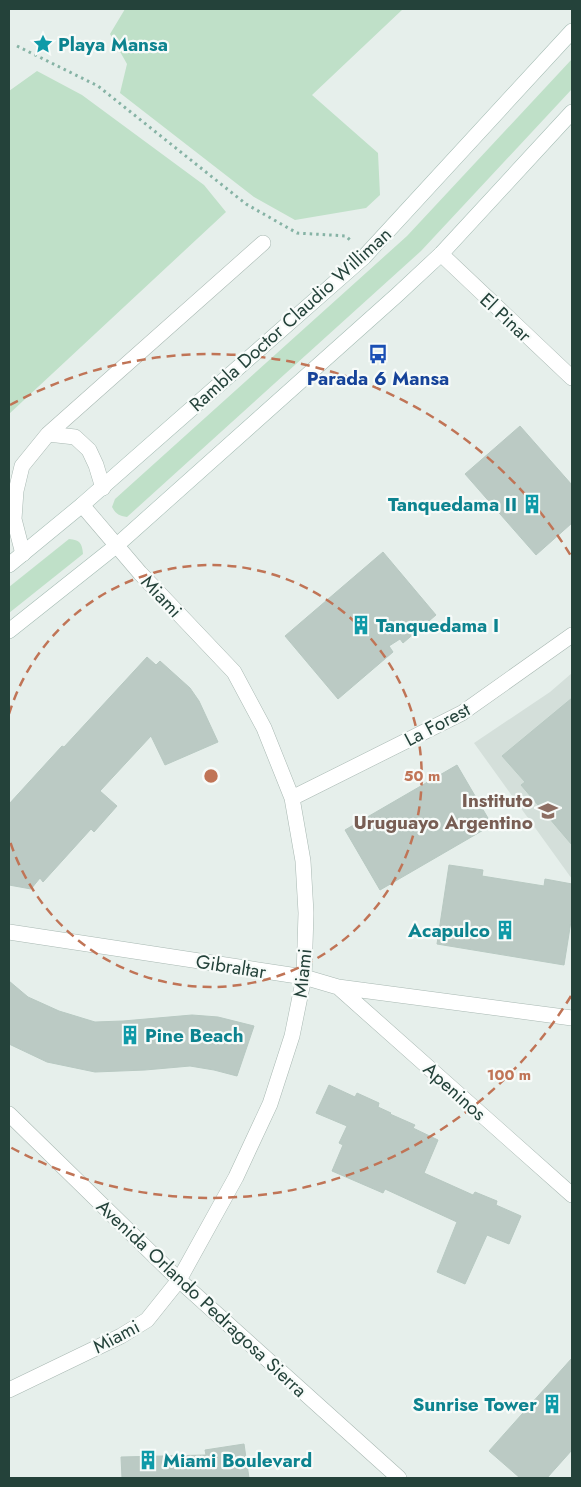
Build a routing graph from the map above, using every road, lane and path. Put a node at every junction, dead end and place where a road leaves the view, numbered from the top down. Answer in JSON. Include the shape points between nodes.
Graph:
{"nodes":[{"id":1,"x":572,"y":31,"type":"edge"},
{"id":2,"x":17,"y":46,"type":"dead end"},
{"id":3,"x":572,"y":112,"type":"edge"},
{"id":4,"x":297,"y":233,"type":"dead end"},
{"id":5,"x":263,"y":243,"type":"dead end"},
{"id":6,"x":441,"y":254,"type":"junction"},
{"id":7,"x":572,"y":378,"type":"edge"},
{"id":8,"x":48,"y":434,"type":"junction"},
{"id":9,"x":103,"y":488,"type":"junction"},
{"id":10,"x":82,"y":506,"type":"junction"},
{"id":11,"x":116,"y":546,"type":"junction"},
{"id":12,"x":22,"y":554,"type":"junction"},
{"id":13,"x":9,"y":565,"type":"edge"},
{"id":14,"x":9,"y":631,"type":"edge"},
{"id":15,"x":572,"y":635,"type":"edge"},
{"id":16,"x":292,"y":798,"type":"junction"},
{"id":17,"x":9,"y":932,"type":"edge"},
{"id":18,"x":304,"y":978,"type":"junction"},
{"id":19,"x":338,"y":987,"type":"junction"},
{"id":20,"x":572,"y":1018,"type":"edge"},
{"id":21,"x":9,"y":1114,"type":"edge"},
{"id":22,"x":572,"y":1195,"type":"edge"},
{"id":23,"x":179,"y":1280,"type":"junction"},
{"id":24,"x":9,"y":1390,"type":"edge"},
{"id":25,"x":399,"y":1478,"type":"edge"}],
"edges":[{"from":1,"to":9,"type":"street","name":"Rambla Doctor Claudio Williman","via":[[364,257]]},
{"from":2,"to":4,"type":"path","via":[[98,86],[246,204]]},
{"from":3,"to":6,"type":"street"},
{"from":5,"to":8,"type":"street"},
{"from":6,"to":7,"type":"street","name":"El Pinar"},
{"from":6,"to":11,"type":"street"},
{"from":8,"to":9,"type":"street","via":[[75,437],[89,450]]},
{"from":8,"to":12,"type":"street","via":[[22,466],[16,491],[14,519]]},
{"from":9,"to":10,"type":"street","name":"Rambla Doctor Claudio Williman"},
{"from":10,"to":11,"type":"street","name":"Miami"},
{"from":10,"to":12,"type":"street","name":"Rambla Doctor Claudio Williman"},
{"from":11,"to":14,"type":"street"},
{"from":11,"to":16,"type":"street","name":"Miami","via":[[234,672],[264,728]]},
{"from":12,"to":13,"type":"street","name":"Rambla Doctor Claudio Williman"},
{"from":15,"to":16,"type":"street","name":"La Forest","via":[[462,713]]},
{"from":16,"to":18,"type":"street","name":"Miami","via":[[303,861],[306,913]]},
{"from":17,"to":18,"type":"street","name":"Gibraltar"},
{"from":18,"to":19,"type":"street","name":"Gibraltar"},
{"from":18,"to":23,"type":"street","name":"Miami","via":[[292,1036],[270,1104],[236,1177]]},
{"from":19,"to":20,"type":"street","name":"Gibraltar"},
{"from":19,"to":22,"type":"street","name":"Apeninos"},
{"from":21,"to":23,"type":"street","name":"Avenida Orlando Pedragosa Sierra"},
{"from":23,"to":24,"type":"street","name":"Miami","via":[[147,1320],[121,1336]]},
{"from":23,"to":25,"type":"street","name":"Avenida Orlando Pedragosa Sierra"}]}
